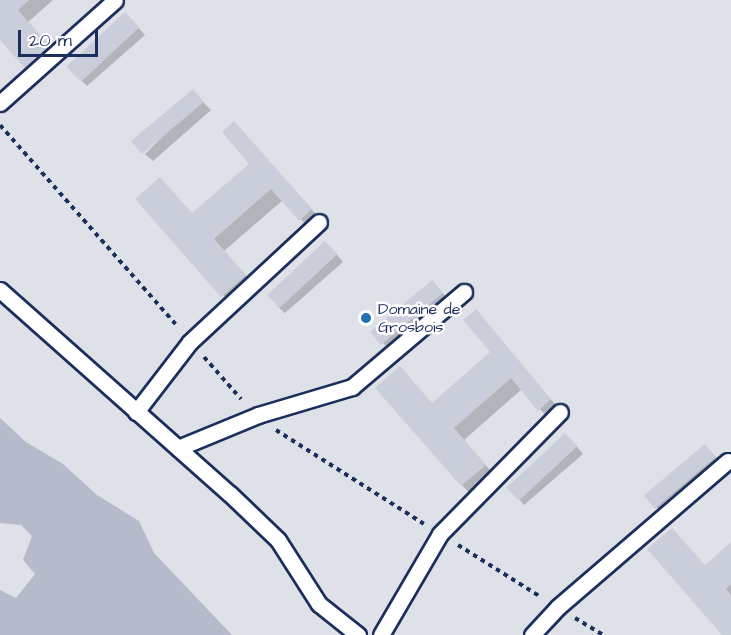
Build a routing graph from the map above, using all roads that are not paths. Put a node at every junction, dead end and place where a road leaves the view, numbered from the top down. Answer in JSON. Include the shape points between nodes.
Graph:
{"nodes":[{"id":1,"x":115,"y":0,"type":"edge"},
{"id":2,"x":0,"y":103,"type":"edge"},
{"id":3,"x":320,"y":222,"type":"dead end"},
{"id":4,"x":0,"y":290,"type":"edge"},
{"id":5,"x":464,"y":292,"type":"dead end"},
{"id":6,"x":136,"y":412,"type":"junction"},
{"id":7,"x":560,"y":412,"type":"dead end"},
{"id":8,"x":178,"y":448,"type":"junction"},
{"id":9,"x":728,"y":461,"type":"dead end"},
{"id":10,"x":358,"y":635,"type":"edge"},
{"id":11,"x":381,"y":635,"type":"edge"},
{"id":12,"x":532,"y":635,"type":"edge"}],
"edges":[{"from":1,"to":2,"type":"lane"},
{"from":3,"to":6,"type":"lane","via":[[190,342]]},
{"from":4,"to":6,"type":"lane"},
{"from":5,"to":8,"type":"lane","via":[[352,387],[258,415]]},
{"from":6,"to":8,"type":"lane"},
{"from":7,"to":11,"type":"lane","via":[[440,534]]},
{"from":8,"to":10,"type":"lane","via":[[278,540],[319,604]]},
{"from":9,"to":12,"type":"lane","via":[[558,607]]}]}
